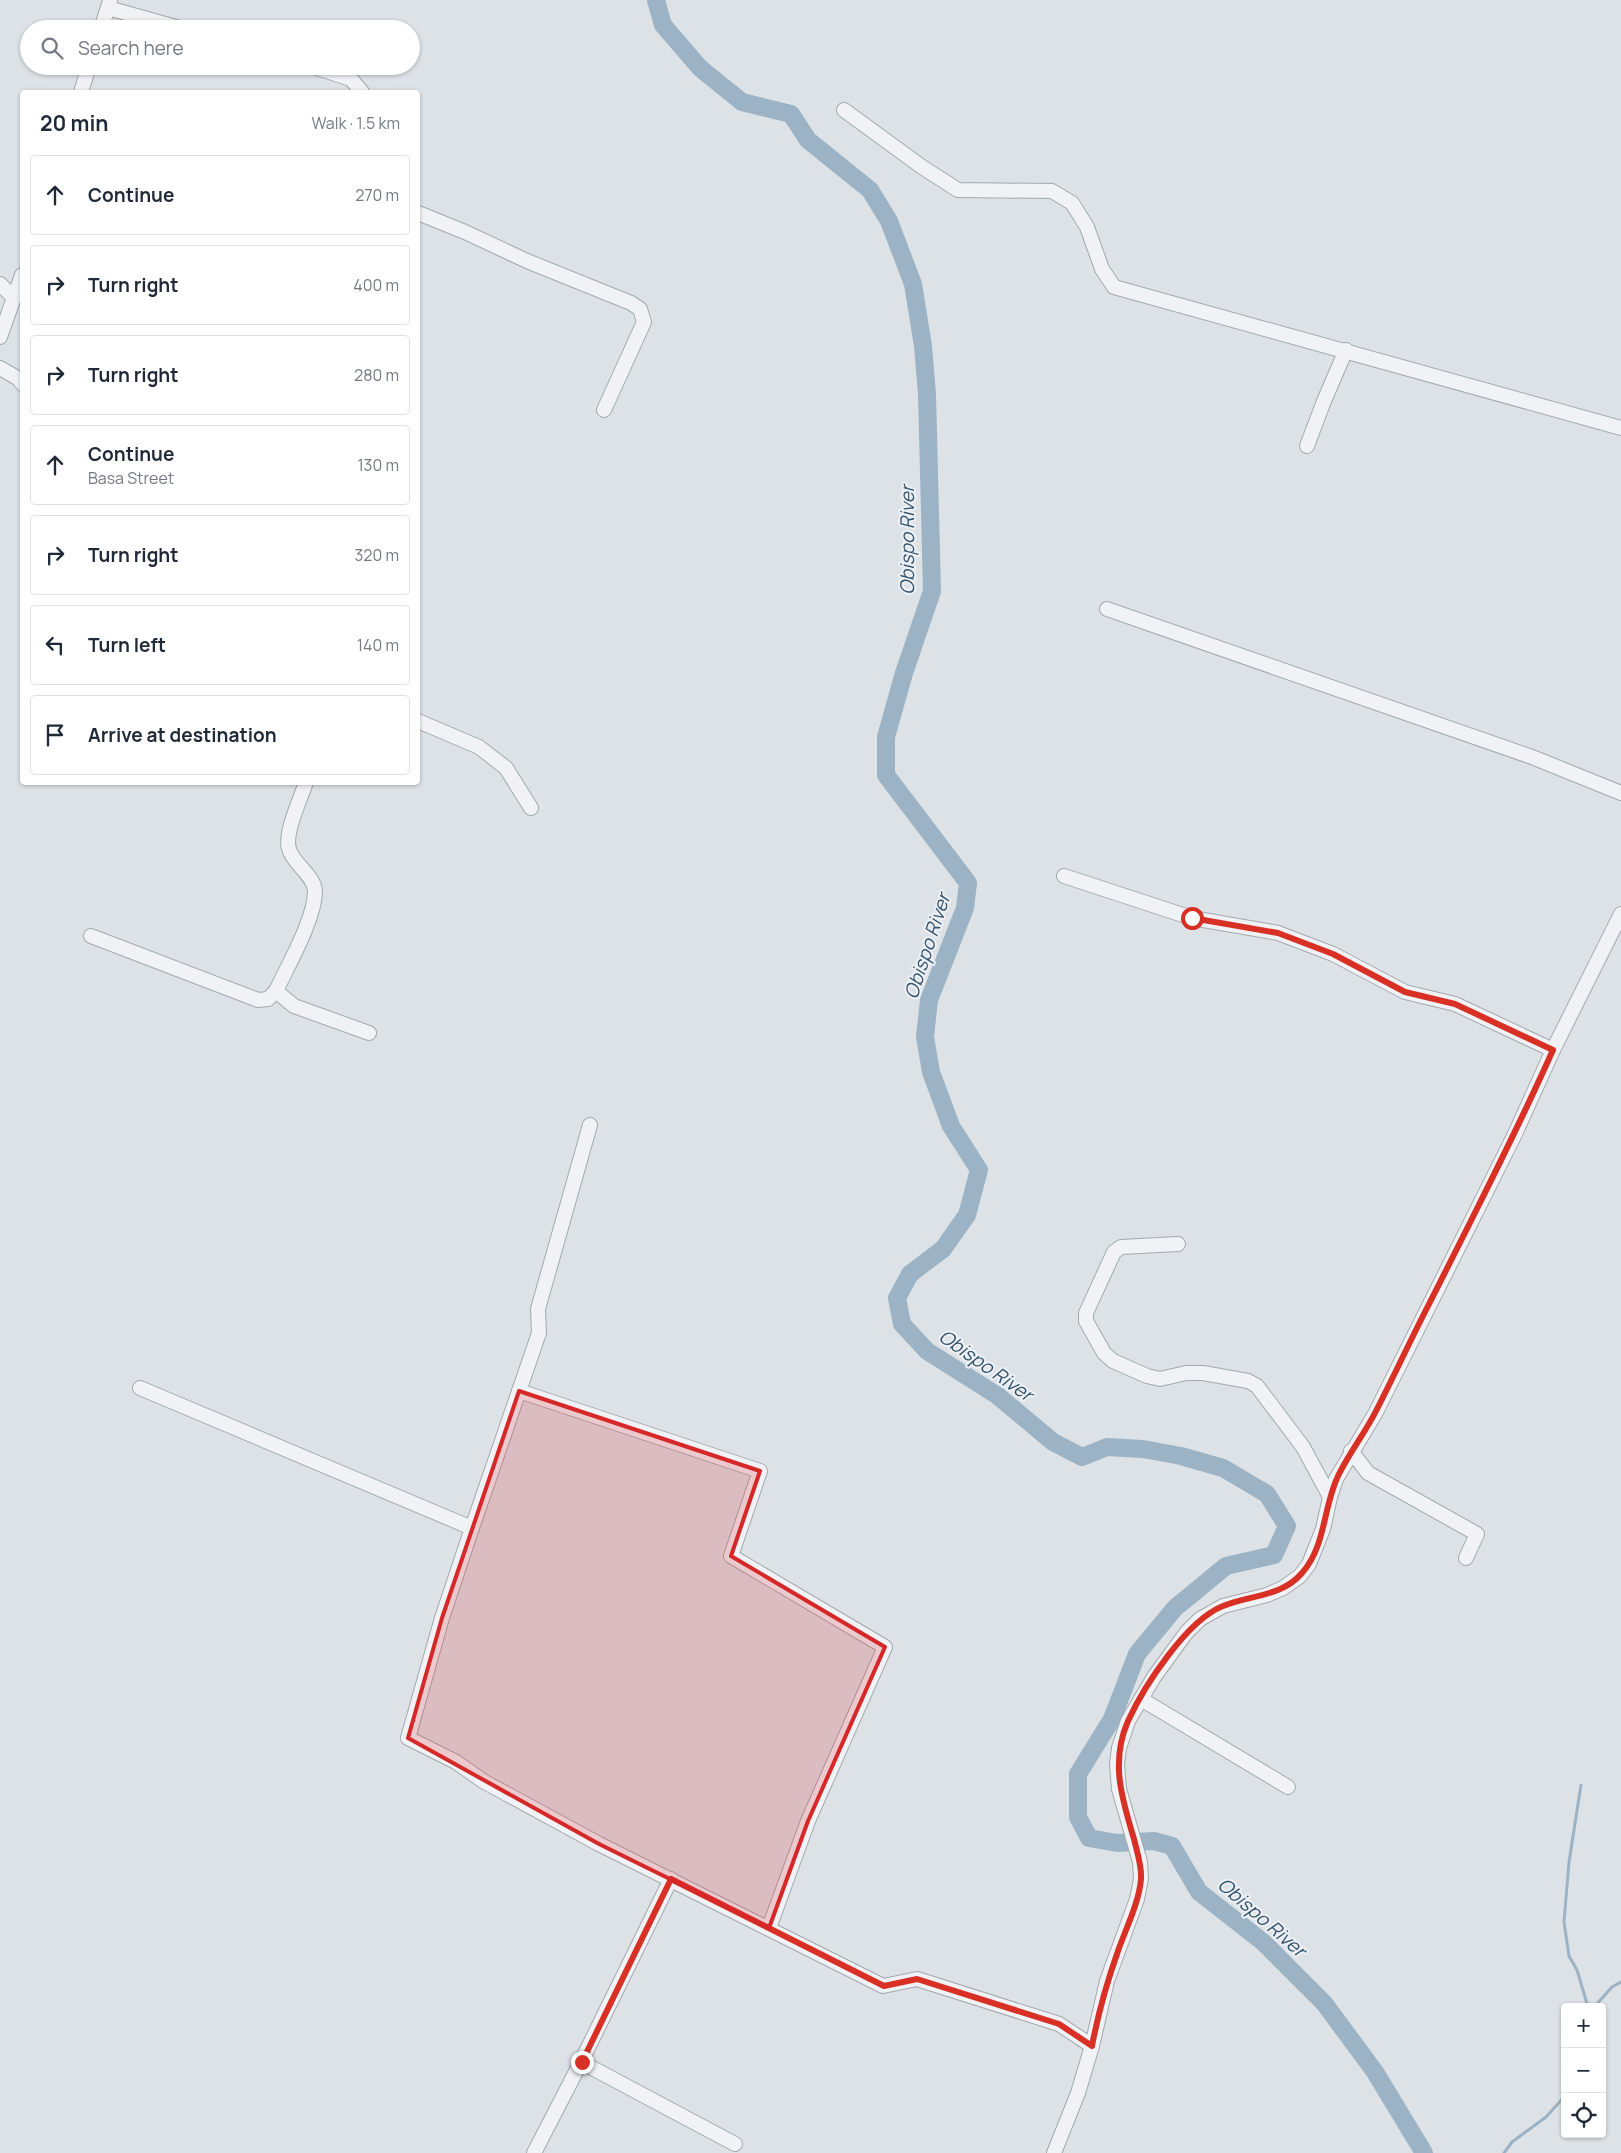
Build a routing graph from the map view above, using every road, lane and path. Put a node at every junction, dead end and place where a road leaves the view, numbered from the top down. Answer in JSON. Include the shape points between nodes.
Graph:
{"nodes":[{"id":1,"x":109,"y":4,"type":"edge"},
{"id":2,"x":104,"y":20,"type":"edge"},
{"id":3,"x":156,"y":20,"type":"edge"},
{"id":4,"x":87,"y":75,"type":"edge"},
{"id":5,"x":336,"y":75,"type":"edge"},
{"id":6,"x":82,"y":90,"type":"edge"},
{"id":7,"x":360,"y":90,"type":"edge"},
{"id":8,"x":844,"y":110,"type":"dead end"},
{"id":9,"x":420,"y":214,"type":"edge"},
{"id":10,"x":20,"y":281,"type":"edge"},
{"id":11,"x":0,"y":284,"type":"edge"},
{"id":12,"x":14,"y":298,"type":"junction"},
{"id":13,"x":0,"y":338,"type":"edge"},
{"id":14,"x":1346,"y":350,"type":"junction"},
{"id":15,"x":0,"y":368,"type":"edge"},
{"id":16,"x":20,"y":381,"type":"edge"},
{"id":17,"x":604,"y":410,"type":"dead end"},
{"id":18,"x":1621,"y":428,"type":"edge"},
{"id":19,"x":1307,"y":446,"type":"dead end"},
{"id":20,"x":1107,"y":610,"type":"dead end"},
{"id":21,"x":420,"y":722,"type":"edge"},
{"id":22,"x":305,"y":785,"type":"edge"},
{"id":23,"x":1621,"y":793,"type":"edge"},
{"id":24,"x":531,"y":808,"type":"dead end"},
{"id":25,"x":1064,"y":876,"type":"dead end"},
{"id":26,"x":1621,"y":914,"type":"edge"},
{"id":27,"x":91,"y":936,"type":"dead end"},
{"id":28,"x":276,"y":991,"type":"junction"},
{"id":29,"x":369,"y":1033,"type":"dead end"},
{"id":30,"x":1553,"y":1050,"type":"junction"},
{"id":31,"x":590,"y":1125,"type":"dead end"},
{"id":32,"x":1178,"y":1244,"type":"dead end"},
{"id":33,"x":140,"y":1388,"type":"dead end"},
{"id":34,"x":519,"y":1391,"type":"junction"},
{"id":35,"x":1351,"y":1451,"type":"junction"},
{"id":36,"x":1330,"y":1498,"type":"junction"},
{"id":37,"x":472,"y":1528,"type":"junction"},
{"id":38,"x":1466,"y":1558,"type":"dead end"},
{"id":39,"x":1141,"y":1699,"type":"junction"},
{"id":40,"x":1288,"y":1787,"type":"dead end"},
{"id":41,"x":671,"y":1879,"type":"junction"},
{"id":42,"x":769,"y":1928,"type":"junction"},
{"id":43,"x":1092,"y":2046,"type":"junction"},
{"id":44,"x":582,"y":2062,"type":"junction"},
{"id":45,"x":735,"y":2144,"type":"dead end"},
{"id":46,"x":534,"y":2153,"type":"edge"},
{"id":47,"x":1054,"y":2153,"type":"edge"}],
"edges":[{"from":1,"to":2,"type":"street"},
{"from":1,"to":3,"type":"street"},
{"from":4,"to":6,"type":"street"},
{"from":5,"to":7,"type":"street","via":[[351,80]]},
{"from":8,"to":14,"type":"street","via":[[958,190],[1052,191],[1072,203],[1087,227],[1102,269],[1114,287]]},
{"from":9,"to":17,"type":"street","via":[[640,309],[644,322]]},
{"from":10,"to":12,"type":"street"},
{"from":11,"to":12,"type":"street"},
{"from":12,"to":13,"type":"street"},
{"from":14,"to":18,"type":"street"},
{"from":14,"to":19,"type":"street"},
{"from":15,"to":16,"type":"street"},
{"from":20,"to":23,"type":"street","via":[[1532,757]]},
{"from":21,"to":24,"type":"street","via":[[479,747],[506,768]]},
{"from":22,"to":28,"type":"street","via":[[289,835],[289,850],[313,884],[315,892],[309,920]]},
{"from":25,"to":30,"type":"street","via":[[1192,918],[1278,933],[1333,954],[1405,992],[1455,1004]]},
{"from":26,"to":30,"type":"street"},
{"from":27,"to":28,"type":"street","via":[[258,1000],[268,999]]},
{"from":28,"to":29,"type":"street","via":[[294,1006]]},
{"from":30,"to":35,"type":"street","via":[[1515,1134],[1375,1414]]},
{"from":31,"to":34,"type":"street","via":[[538,1309],[539,1333]]},
{"from":32,"to":36,"type":"street","via":[[1121,1247],[1114,1252],[1086,1313],[1086,1321],[1104,1352],[1113,1361],[1160,1379],[1203,1373],[1257,1386],[1303,1447]]},
{"from":33,"to":37,"type":"street"},
{"from":34,"to":37,"type":"street"},
{"from":34,"to":42,"type":"street","via":[[760,1471],[731,1556],[885,1647],[808,1821]]},
{"from":35,"to":36,"type":"street"},
{"from":35,"to":38,"type":"street","via":[[1368,1473],[1477,1534]]},
{"from":36,"to":39,"type":"street","via":[[1323,1529],[1300,1576],[1267,1595],[1223,1606],[1200,1619],[1186,1633]]},
{"from":37,"to":41,"type":"street","via":[[408,1738],[583,1835]]},
{"from":39,"to":40,"type":"street"},
{"from":39,"to":43,"type":"street","via":[[1128,1720],[1117,1764],[1141,1879],[1137,1899],[1107,1980]]},
{"from":41,"to":42,"type":"street"},
{"from":41,"to":44,"type":"street"},
{"from":42,"to":43,"type":"street","via":[[884,1986],[917,1979],[1059,2024]]},
{"from":43,"to":47,"type":"street","via":[[1078,2093]]},
{"from":44,"to":45,"type":"street"},
{"from":44,"to":46,"type":"street"}]}
